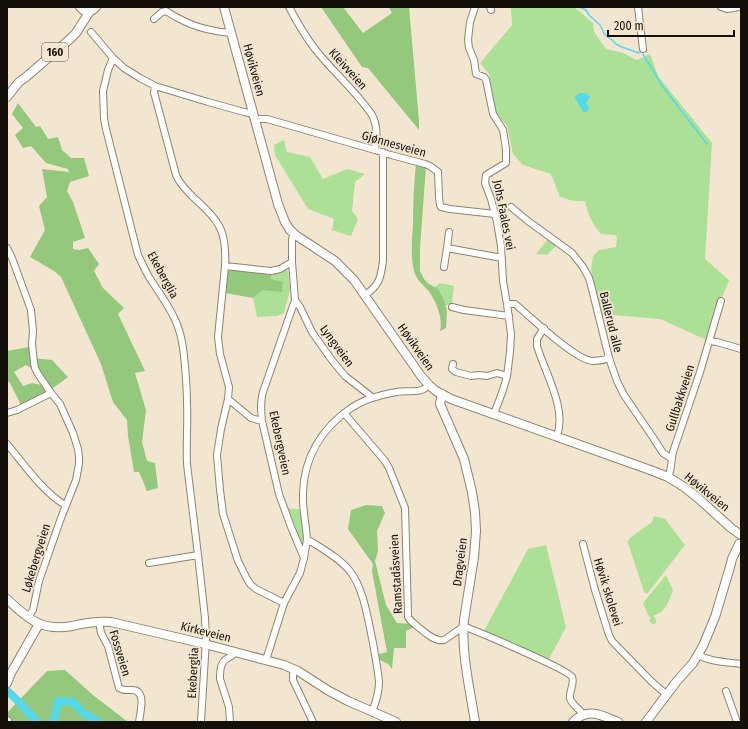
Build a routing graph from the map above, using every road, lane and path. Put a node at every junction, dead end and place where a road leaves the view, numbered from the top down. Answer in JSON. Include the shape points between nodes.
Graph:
{"nodes":[{"id":1,"x":224,"y":7,"type":"edge"},
{"id":2,"x":290,"y":7,"type":"edge"},
{"id":3,"x":475,"y":7,"type":"edge"},
{"id":4,"x":638,"y":7,"type":"edge"},
{"id":5,"x":721,"y":7,"type":"edge"},
{"id":6,"x":739,"y":7,"type":"edge"},
{"id":7,"x":81,"y":8,"type":"edge"},
{"id":8,"x":95,"y":8,"type":"edge"},
{"id":9,"x":154,"y":20,"type":"dead end"},
{"id":10,"x":81,"y":24,"type":"junction"},
{"id":11,"x":91,"y":32,"type":"dead end"},
{"id":12,"x":231,"y":34,"type":"junction"},
{"id":13,"x":643,"y":48,"type":"dead end"},
{"id":14,"x":113,"y":58,"type":"junction"},
{"id":15,"x":26,"y":77,"type":"junction"},
{"id":16,"x":155,"y":86,"type":"junction"},
{"id":17,"x":7,"y":97,"type":"edge"},
{"id":18,"x":7,"y":102,"type":"edge"},
{"id":19,"x":253,"y":112,"type":"junction"},
{"id":20,"x":375,"y":150,"type":"junction"},
{"id":21,"x":383,"y":152,"type":"junction"},
{"id":22,"x":510,"y":207,"type":"dead end"},
{"id":23,"x":495,"y":214,"type":"junction"},
{"id":24,"x":449,"y":232,"type":"dead end"},
{"id":25,"x":294,"y":233,"type":"junction"},
{"id":26,"x":7,"y":248,"type":"edge"},
{"id":27,"x":447,"y":248,"type":"junction"},
{"id":28,"x":502,"y":258,"type":"junction"},
{"id":29,"x":292,"y":262,"type":"junction"},
{"id":30,"x":225,"y":266,"type":"junction"},
{"id":31,"x":444,"y":267,"type":"dead end"},
{"id":32,"x":366,"y":295,"type":"junction"},
{"id":33,"x":295,"y":300,"type":"junction"},
{"id":34,"x":721,"y":301,"type":"dead end"},
{"id":35,"x":507,"y":304,"type":"junction"},
{"id":36,"x":452,"y":307,"type":"dead end"},
{"id":37,"x":509,"y":316,"type":"junction"},
{"id":38,"x":544,"y":328,"type":"junction"},
{"id":39,"x":709,"y":341,"type":"junction"},
{"id":40,"x":741,"y":349,"type":"edge"},
{"id":41,"x":609,"y":358,"type":"junction"},
{"id":42,"x":453,"y":364,"type":"dead end"},
{"id":43,"x":507,"y":376,"type":"junction"},
{"id":44,"x":429,"y":385,"type":"junction"},
{"id":45,"x":51,"y":393,"type":"junction"},
{"id":46,"x":445,"y":396,"type":"junction"},
{"id":47,"x":372,"y":397,"type":"junction"},
{"id":48,"x":228,"y":399,"type":"junction"},
{"id":49,"x":7,"y":413,"type":"edge"},
{"id":50,"x":344,"y":413,"type":"junction"},
{"id":51,"x":494,"y":414,"type":"junction"},
{"id":52,"x":262,"y":421,"type":"junction"},
{"id":53,"x":557,"y":436,"type":"junction"},
{"id":54,"x":7,"y":444,"type":"edge"},
{"id":55,"x":671,"y":460,"type":"junction"},
{"id":56,"x":666,"y":476,"type":"junction"},
{"id":57,"x":65,"y":505,"type":"junction"},
{"id":58,"x":307,"y":538,"type":"junction"},
{"id":59,"x":583,"y":544,"type":"dead end"},
{"id":60,"x":740,"y":544,"type":"edge"},
{"id":61,"x":198,"y":555,"type":"junction"},
{"id":62,"x":304,"y":558,"type":"junction"},
{"id":63,"x":149,"y":563,"type":"dead end"},
{"id":64,"x":7,"y":599,"type":"edge"},
{"id":65,"x":284,"y":603,"type":"junction"},
{"id":66,"x":28,"y":617,"type":"junction"},
{"id":67,"x":99,"y":621,"type":"junction"},
{"id":68,"x":39,"y":624,"type":"junction"},
{"id":69,"x":463,"y":627,"type":"junction"},
{"id":70,"x":205,"y":644,"type":"junction"},
{"id":71,"x":235,"y":652,"type":"junction"},
{"id":72,"x":698,"y":655,"type":"junction"},
{"id":73,"x":266,"y":660,"type":"junction"},
{"id":74,"x":741,"y":664,"type":"edge"},
{"id":75,"x":294,"y":669,"type":"junction"},
{"id":76,"x":7,"y":683,"type":"edge"},
{"id":77,"x":726,"y":691,"type":"dead end"},
{"id":78,"x":667,"y":695,"type":"junction"},
{"id":79,"x":583,"y":715,"type":"junction"},
{"id":80,"x":376,"y":716,"type":"edge"},
{"id":81,"x":201,"y":721,"type":"edge"},
{"id":82,"x":649,"y":721,"type":"edge"},
{"id":83,"x":140,"y":722,"type":"edge"},
{"id":84,"x":230,"y":722,"type":"edge"},
{"id":85,"x":313,"y":722,"type":"edge"},
{"id":86,"x":396,"y":722,"type":"edge"},
{"id":87,"x":475,"y":722,"type":"edge"},
{"id":88,"x":573,"y":722,"type":"edge"},
{"id":89,"x":618,"y":722,"type":"edge"},
{"id":90,"x":737,"y":722,"type":"edge"}],
"edges":[{"from":1,"to":12,"type":"main road","name":"Høvikveien"},
{"from":2,"to":20,"type":"street","name":"Kleivveien","via":[[315,49],[375,119]]},
{"from":3,"to":23,"type":"street","name":"Johs Faales vei","via":[[470,22],[469,48],[476,74],[486,80],[493,114],[502,130],[506,149],[506,163],[486,175],[485,183]]},
{"from":4,"to":13,"type":"street"},
{"from":5,"to":6,"type":"street"},
{"from":7,"to":8,"type":"main road","number":"160","via":[[86,11]]},
{"from":7,"to":10,"type":"main road","number":"160"},
{"from":8,"to":10,"type":"main road","number":"160"},
{"from":9,"to":12,"type":"street","name":"Høvikveien","via":[[166,11],[195,25]]},
{"from":10,"to":15,"type":"main road","number":"160","via":[[70,39]]},
{"from":11,"to":14,"type":"street"},
{"from":12,"to":19,"type":"main road","name":"Høvikveien"},
{"from":14,"to":16,"type":"street"},
{"from":14,"to":61,"type":"street","name":"Ekeberglia","via":[[103,91],[106,129],[138,255],[174,317],[184,354],[188,402],[186,457]]},
{"from":15,"to":17,"type":"main road","number":"160"},
{"from":15,"to":18,"type":"main road","number":"160"},
{"from":16,"to":19,"type":"street","name":"Gjønnesveien"},
{"from":16,"to":30,"type":"street","via":[[154,93],[176,176],[181,185],[216,220],[224,241]]},
{"from":19,"to":20,"type":"street","name":"Gjønnesveien","via":[[258,118]]},
{"from":19,"to":25,"type":"main road","name":"Høvikveien","via":[[280,208],[285,222]]},
{"from":20,"to":21,"type":"street","name":"Gjønnesveien"},
{"from":21,"to":23,"type":"street","name":"Gjønnesveien","via":[[425,164],[438,172],[441,207]]},
{"from":21,"to":32,"type":"street","via":[[382,274],[375,288]]},
{"from":22,"to":41,"type":"street","name":"Ballerud alle","via":[[572,253],[583,267],[589,278]]},
{"from":23,"to":28,"type":"street","name":"Johs Faales vei"},
{"from":24,"to":27,"type":"street"},
{"from":25,"to":29,"type":"street","name":"Ekebergveien"},
{"from":25,"to":32,"type":"main road","name":"Høvikveien","via":[[340,266]]},
{"from":26,"to":45,"type":"street","name":"Løkebergveien","via":[[31,310],[35,368]]},
{"from":27,"to":28,"type":"street","name":"Johs Faales vei"},
{"from":27,"to":31,"type":"street"},
{"from":28,"to":35,"type":"street","name":"Johs Faales vei"},
{"from":29,"to":30,"type":"street","via":[[280,270],[271,271]]},
{"from":29,"to":33,"type":"street","name":"Ekebergveien"},
{"from":30,"to":48,"type":"street","via":[[218,337],[229,387]]},
{"from":32,"to":44,"type":"main road","name":"Høvikveien"},
{"from":33,"to":47,"type":"street","name":"Lyngveien","via":[[312,332],[338,368]]},
{"from":33,"to":52,"type":"street","name":"Ekebergveien","via":[[262,392]]},
{"from":34,"to":39,"type":"street","name":"Gullbakkveien"},
{"from":35,"to":37,"type":"street","name":"Johs Faales vei"},
{"from":35,"to":38,"type":"street","via":[[515,304]]},
{"from":36,"to":37,"type":"street"},
{"from":37,"to":43,"type":"street","name":"Johs Faales vei","via":[[511,334]]},
{"from":38,"to":41,"type":"street","via":[[568,349],[586,359],[593,361]]},
{"from":38,"to":53,"type":"street","via":[[537,339],[537,346],[558,407],[560,422]]},
{"from":39,"to":40,"type":"street"},
{"from":39,"to":55,"type":"street","name":"Gullbakkveien"},
{"from":41,"to":55,"type":"street","name":"Ballerud alle","via":[[624,395],[663,453]]},
{"from":42,"to":43,"type":"street","via":[[452,369],[456,372],[470,376],[496,373]]},
{"from":43,"to":51,"type":"street","name":"Johs Faales vei"},
{"from":44,"to":46,"type":"main road","name":"Høvikveien"},
{"from":44,"to":47,"type":"street","via":[[424,390]]},
{"from":45,"to":49,"type":"street"},
{"from":45,"to":57,"type":"street","name":"Løkebergveien","via":[[60,404],[70,426],[79,456],[76,480]]},
{"from":46,"to":51,"type":"main road","name":"Høvikveien"},
{"from":46,"to":69,"type":"main road","name":"Dragveien","via":[[440,404],[466,465],[475,512],[474,557]]},
{"from":47,"to":50,"type":"street"},
{"from":48,"to":52,"type":"street","via":[[251,418]]},
{"from":48,"to":65,"type":"street","via":[[217,455],[226,526],[238,561],[251,585]]},
{"from":50,"to":58,"type":"street","via":[[322,435],[307,466],[303,492]]},
{"from":50,"to":69,"type":"street","name":"Ramstadåsveien","via":[[385,461],[405,508],[408,617],[434,639],[441,641]]},
{"from":51,"to":53,"type":"main road","name":"Høvikveien"},
{"from":52,"to":62,"type":"street","name":"Ekebergveien","via":[[280,494]]},
{"from":53,"to":56,"type":"main road","name":"Høvikveien"},
{"from":54,"to":57,"type":"street","via":[[47,491]]},
{"from":55,"to":56,"type":"street","name":"Gullbakkveien"},
{"from":56,"to":60,"type":"main road","name":"Høvikveien","via":[[691,492],[731,528]]},
{"from":57,"to":66,"type":"street","name":"Løkebergveien","via":[[33,610]]},
{"from":58,"to":62,"type":"street"},
{"from":58,"to":80,"type":"street","via":[[349,570],[362,595],[379,682]]},
{"from":59,"to":78,"type":"street","name":"Høvik skolevei","via":[[594,588],[612,641]]},
{"from":60,"to":72,"type":"main road","via":[[732,559],[715,617]]},
{"from":61,"to":63,"type":"street"},
{"from":61,"to":70,"type":"street","name":"Ekeberglia","via":[[205,618]]},
{"from":62,"to":65,"type":"street","via":[[300,573]]},
{"from":64,"to":66,"type":"main road","name":"Kirkeveien"},
{"from":65,"to":73,"type":"street"},
{"from":66,"to":68,"type":"main road","name":"Kirkeveien"},
{"from":67,"to":68,"type":"main road","name":"Kirkeveien","via":[[57,628]]},
{"from":67,"to":70,"type":"main road","name":"Kirkeveien"},
{"from":67,"to":83,"type":"street","name":"Fossveien","via":[[119,688],[125,691],[135,690],[141,695]]},
{"from":68,"to":76,"type":"main road"},
{"from":69,"to":79,"type":"street","via":[[570,674],[573,680],[570,699]]},
{"from":69,"to":87,"type":"main road","name":"Dragveien","via":[[464,652]]},
{"from":70,"to":71,"type":"main road","name":"Kirkeveien"},
{"from":70,"to":81,"type":"street","name":"Ekeberglia"},
{"from":71,"to":73,"type":"main road","name":"Kirkeveien"},
{"from":71,"to":84,"type":"street","via":[[223,661],[220,671]]},
{"from":72,"to":74,"type":"street","via":[[714,661]]},
{"from":72,"to":78,"type":"main road"},
{"from":73,"to":75,"type":"main road","name":"Kirkeveien"},
{"from":75,"to":80,"type":"main road","name":"Kirkeveien"},
{"from":75,"to":85,"type":"street","via":[[294,680]]},
{"from":77,"to":90,"type":"street"},
{"from":78,"to":82,"type":"main road"},
{"from":79,"to":88,"type":"main road"},
{"from":79,"to":89,"type":"main road","via":[[594,713]]},
{"from":80,"to":86,"type":"main road","name":"Kirkeveien"}]}
